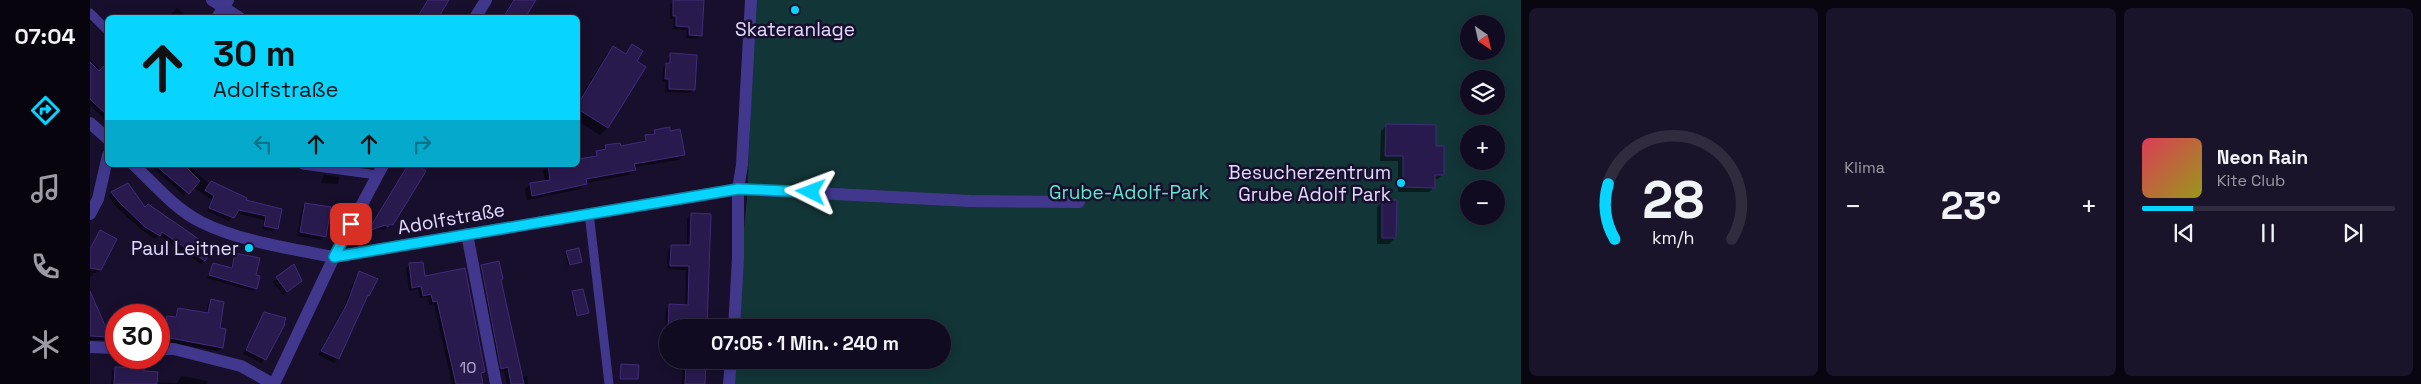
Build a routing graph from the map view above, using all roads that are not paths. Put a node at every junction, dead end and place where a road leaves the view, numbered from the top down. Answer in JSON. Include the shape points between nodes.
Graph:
{"nodes":[{"id":1,"x":212,"y":0,"type":"edge"},
{"id":2,"x":486,"y":0,"type":"edge"},
{"id":3,"x":751,"y":0,"type":"edge"},
{"id":4,"x":223,"y":9,"type":"edge"},
{"id":5,"x":90,"y":13,"type":"edge"},
{"id":6,"x":234,"y":15,"type":"edge"},
{"id":7,"x":477,"y":15,"type":"edge"},
{"id":8,"x":105,"y":28,"type":"edge"},
{"id":9,"x":90,"y":122,"type":"edge"},
{"id":10,"x":105,"y":136,"type":"edge"},
{"id":11,"x":105,"y":167,"type":"edge"},
{"id":12,"x":136,"y":167,"type":"edge"},
{"id":13,"x":334,"y":167,"type":"edge"},
{"id":14,"x":380,"y":170,"type":"edge"},
{"id":15,"x":738,"y":189,"type":"junction"},
{"id":16,"x":1079,"y":202,"type":"dead end"},
{"id":17,"x":589,"y":213,"type":"junction"},
{"id":18,"x":90,"y":214,"type":"edge"},
{"id":19,"x":467,"y":234,"type":"junction"},
{"id":20,"x":334,"y":257,"type":"junction"},
{"id":21,"x":735,"y":319,"type":"edge"},
{"id":22,"x":90,"y":347,"type":"edge"},
{"id":23,"x":105,"y":348,"type":"edge"},
{"id":24,"x":170,"y":349,"type":"edge"},
{"id":25,"x":731,"y":369,"type":"edge"},
{"id":26,"x":274,"y":384,"type":"edge"},
{"id":27,"x":496,"y":384,"type":"edge"},
{"id":28,"x":609,"y":384,"type":"edge"},
{"id":29,"x":730,"y":384,"type":"edge"}],
"edges":[{"from":1,"to":4,"type":"street"},
{"from":2,"to":7,"type":"street"},
{"from":3,"to":15,"type":"street"},
{"from":4,"to":6,"type":"street"},
{"from":5,"to":8,"type":"lane"},
{"from":9,"to":10,"type":"street"},
{"from":11,"to":18,"type":"street","via":[[98,199]]},
{"from":12,"to":20,"type":"street","name":"Adolfstraße","via":[[173,203],[201,222],[277,246]]},
{"from":13,"to":14,"type":"lane"},
{"from":14,"to":20,"type":"street"},
{"from":15,"to":16,"type":"street","name":"Adolfstraße","via":[[970,201]]},
{"from":15,"to":17,"type":"street","name":"Adolfstraße"},
{"from":15,"to":21,"type":"street"},
{"from":17,"to":19,"type":"street","name":"Adolfstraße"},
{"from":17,"to":28,"type":"lane"},
{"from":19,"to":20,"type":"street","name":"Adolfstraße"},
{"from":19,"to":27,"type":"street"},
{"from":20,"to":26,"type":"street"},
{"from":22,"to":23,"type":"street"},
{"from":24,"to":26,"type":"street","via":[[241,366]]},
{"from":25,"to":29,"type":"street"}]}
